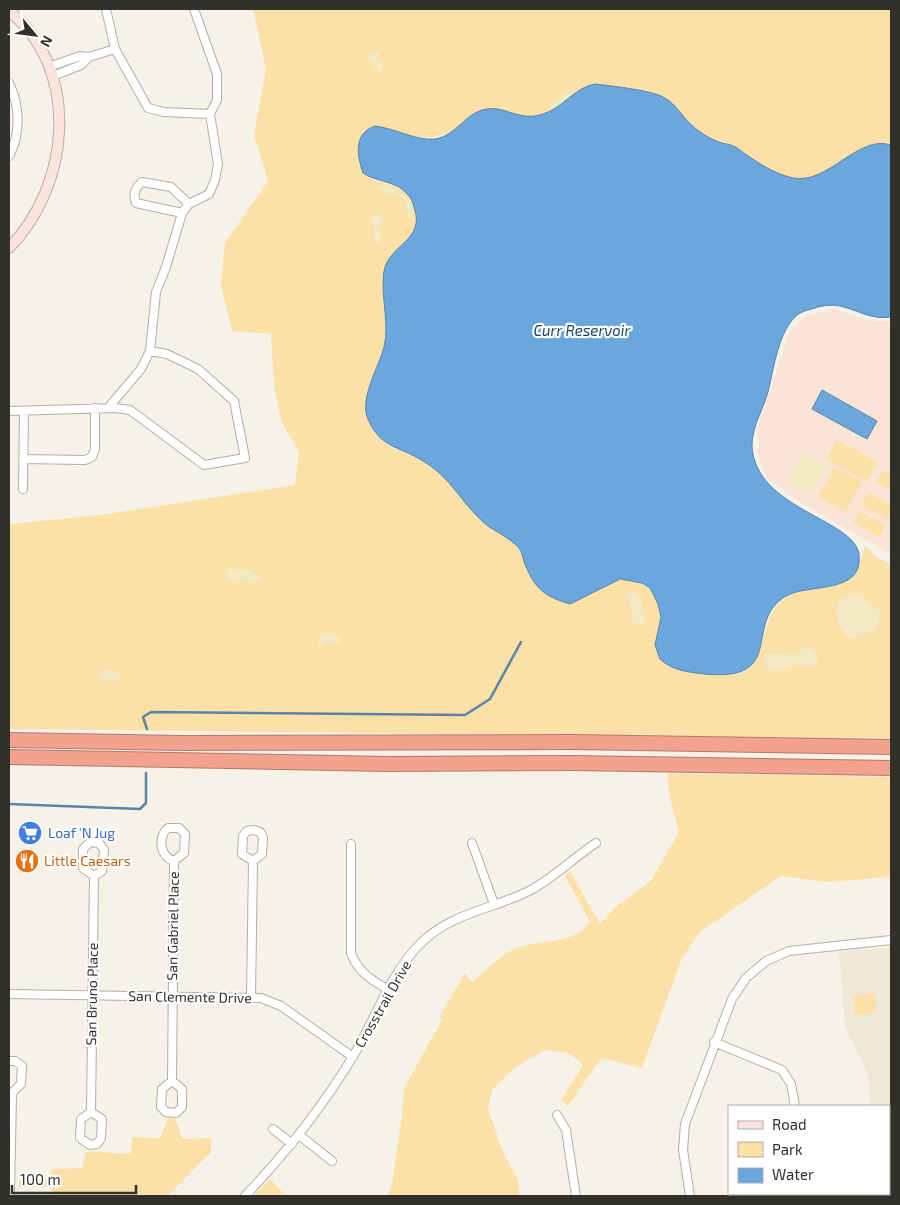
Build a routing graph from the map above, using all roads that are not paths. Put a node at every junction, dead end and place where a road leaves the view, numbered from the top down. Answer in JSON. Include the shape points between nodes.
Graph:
{"nodes":[{"id":1,"x":106,"y":9,"type":"edge"},
{"id":2,"x":194,"y":9,"type":"edge"},
{"id":3,"x":9,"y":11,"type":"edge"},
{"id":4,"x":115,"y":49,"type":"junction"},
{"id":5,"x":51,"y":72,"type":"junction"},
{"id":6,"x":9,"y":83,"type":"edge"},
{"id":7,"x":210,"y":114,"type":"junction"},
{"id":8,"x":9,"y":156,"type":"edge"},
{"id":9,"x":189,"y":204,"type":"junction"},
{"id":10,"x":182,"y":213,"type":"junction"},
{"id":11,"x":9,"y":248,"type":"edge"},
{"id":12,"x":150,"y":351,"type":"junction"},
{"id":13,"x":95,"y":408,"type":"junction"},
{"id":14,"x":108,"y":408,"type":"junction"},
{"id":15,"x":9,"y":411,"type":"edge"},
{"id":16,"x":24,"y":412,"type":"junction"},
{"id":17,"x":24,"y":459,"type":"junction"},
{"id":18,"x":23,"y":489,"type":"dead end"},
{"id":19,"x":9,"y":740,"type":"edge"},
{"id":20,"x":891,"y":748,"type":"edge"},
{"id":21,"x":9,"y":757,"type":"edge"},
{"id":22,"x":891,"y":768,"type":"edge"},
{"id":23,"x":472,"y":843,"type":"dead end"},
{"id":24,"x":596,"y":843,"type":"dead end"},
{"id":25,"x":351,"y":844,"type":"dead end"},
{"id":26,"x":174,"y":861,"type":"dead end"},
{"id":27,"x":253,"y":861,"type":"dead end"},
{"id":28,"x":94,"y":876,"type":"dead end"},
{"id":29,"x":494,"y":904,"type":"junction"},
{"id":30,"x":891,"y":940,"type":"edge"},
{"id":31,"x":389,"y":990,"type":"junction"},
{"id":32,"x":9,"y":994,"type":"edge"},
{"id":33,"x":92,"y":996,"type":"junction"},
{"id":34,"x":172,"y":996,"type":"junction"},
{"id":35,"x":251,"y":997,"type":"junction"},
{"id":36,"x":714,"y":1042,"type":"junction"},
{"id":37,"x":353,"y":1057,"type":"junction"},
{"id":38,"x":9,"y":1061,"type":"edge"},
{"id":39,"x":172,"y":1081,"type":"dead end"},
{"id":40,"x":10,"y":1092,"type":"edge"},
{"id":41,"x":795,"y":1105,"type":"edge"},
{"id":42,"x":91,"y":1112,"type":"dead end"},
{"id":43,"x":557,"y":1115,"type":"dead end"},
{"id":44,"x":274,"y":1129,"type":"dead end"},
{"id":45,"x":299,"y":1135,"type":"junction"},
{"id":46,"x":292,"y":1144,"type":"junction"},
{"id":47,"x":332,"y":1161,"type":"dead end"},
{"id":48,"x":10,"y":1176,"type":"edge"},
{"id":49,"x":10,"y":1196,"type":"edge"},
{"id":50,"x":245,"y":1196,"type":"edge"},
{"id":51,"x":576,"y":1196,"type":"edge"},
{"id":52,"x":690,"y":1196,"type":"edge"}],
"edges":[{"from":1,"to":4,"type":"street"},
{"from":2,"to":7,"type":"street","via":[[217,74],[217,100]]},
{"from":3,"to":5,"type":"street","via":[[31,33]]},
{"from":4,"to":5,"type":"street","via":[[89,57],[80,56]]},
{"from":4,"to":7,"type":"street","via":[[148,108]]},
{"from":5,"to":11,"type":"street","via":[[60,118],[57,155],[37,208]]},
{"from":6,"to":8,"type":"street","via":[[18,124]]},
{"from":7,"to":9,"type":"street","via":[[218,164],[215,180],[209,194]]},
{"from":9,"to":10,"type":"street"},
{"from":9,"to":10,"type":"street","via":[[171,187],[142,182],[136,187],[136,203]]},
{"from":10,"to":12,"type":"street","via":[[156,292]]},
{"from":12,"to":14,"type":"street","via":[[141,368]]},
{"from":12,"to":14,"type":"street","via":[[167,354],[198,369],[234,401],[245,458],[204,465],[130,410]]},
{"from":13,"to":14,"type":"street"},
{"from":13,"to":16,"type":"street"},
{"from":13,"to":17,"type":"street","via":[[95,449],[92,457],[85,460]]},
{"from":15,"to":16,"type":"street"},
{"from":16,"to":17,"type":"street"},
{"from":17,"to":18,"type":"street"},
{"from":19,"to":20,"type":"highway","via":[[572,742]]},
{"from":21,"to":22,"type":"highway"},
{"from":23,"to":29,"type":"street"},
{"from":24,"to":29,"type":"street","name":"Crosstrail Drive","via":[[538,887]]},
{"from":25,"to":31,"type":"street","via":[[351,953],[360,971]]},
{"from":26,"to":34,"type":"street","name":"San Gabriel Place"},
{"from":27,"to":35,"type":"street"},
{"from":28,"to":33,"type":"street","name":"San Bruno Place"},
{"from":29,"to":31,"type":"street","name":"Crosstrail Drive","via":[[452,920],[428,936],[413,952]]},
{"from":30,"to":36,"type":"street","via":[[805,948],[766,961],[738,988]]},
{"from":31,"to":37,"type":"street","name":"Crosstrail Drive"},
{"from":32,"to":33,"type":"street","name":"San Clemente Drive"},
{"from":33,"to":34,"type":"street","name":"San Clemente Drive"},
{"from":33,"to":42,"type":"street","name":"San Bruno Place"},
{"from":34,"to":35,"type":"street","name":"San Clemente Drive"},
{"from":34,"to":39,"type":"street","name":"San Gabriel Place"},
{"from":35,"to":37,"type":"street","name":"San Clemente Drive","via":[[281,1006]]},
{"from":36,"to":41,"type":"street","via":[[782,1070],[791,1084]]},
{"from":36,"to":52,"type":"street","via":[[683,1136]]},
{"from":37,"to":45,"type":"street","name":"Crosstrail Drive"},
{"from":38,"to":40,"type":"street","via":[[22,1066],[21,1084]]},
{"from":40,"to":48,"type":"street"},
{"from":43,"to":51,"type":"street","via":[[566,1130]]},
{"from":44,"to":46,"type":"street"},
{"from":45,"to":46,"type":"street","name":"Crosstrail Drive"},
{"from":45,"to":47,"type":"street"},
{"from":46,"to":50,"type":"street","name":"Crosstrail Drive"},
{"from":48,"to":49,"type":"street"}]}
